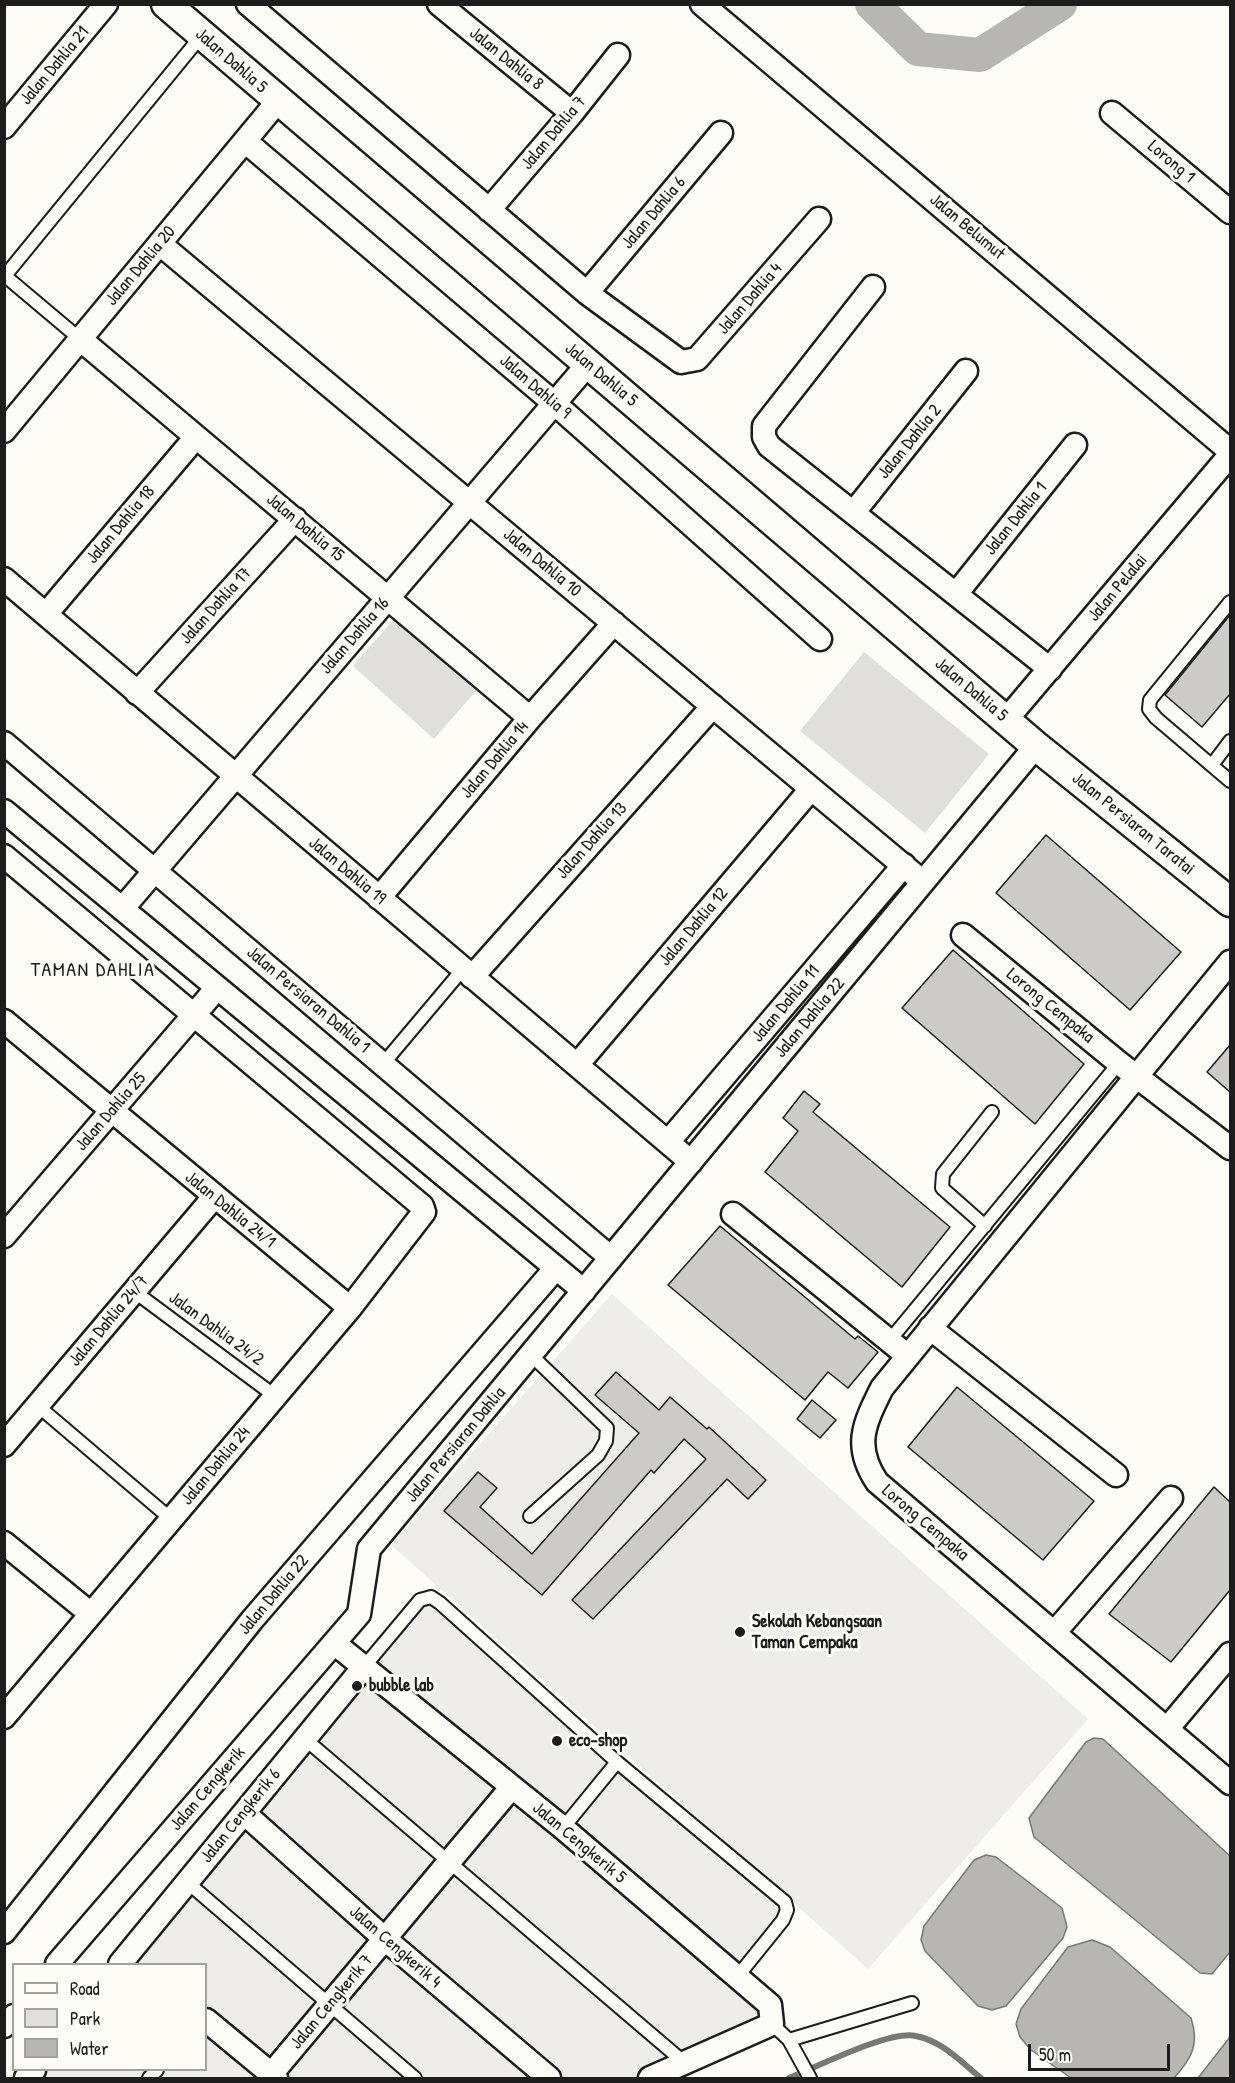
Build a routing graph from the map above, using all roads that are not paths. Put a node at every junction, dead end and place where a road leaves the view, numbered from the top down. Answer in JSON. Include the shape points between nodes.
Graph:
{"nodes":[{"id":1,"x":106,"y":4,"type":"edge"},
{"id":2,"x":166,"y":4,"type":"edge"},
{"id":3,"x":248,"y":4,"type":"edge"},
{"id":4,"x":440,"y":4,"type":"edge"},
{"id":5,"x":702,"y":4,"type":"edge"},
{"id":6,"x":202,"y":35,"type":"junction"},
{"id":7,"x":618,"y":55,"type":"dead end"},
{"id":8,"x":278,"y":101,"type":"junction"},
{"id":9,"x":572,"y":113,"type":"junction"},
{"id":10,"x":1112,"y":113,"type":"dead end"},
{"id":11,"x":4,"y":127,"type":"edge"},
{"id":12,"x":721,"y":134,"type":"dead end"},
{"id":13,"x":245,"y":141,"type":"junction"},
{"id":14,"x":489,"y":210,"type":"junction"},
{"id":15,"x":1230,"y":212,"type":"edge"},
{"id":16,"x":819,"y":219,"type":"dead end"},
{"id":17,"x":160,"y":244,"type":"junction"},
{"id":18,"x":5,"y":276,"type":"edge"},
{"id":19,"x":873,"y":287,"type":"dead end"},
{"id":20,"x":587,"y":293,"type":"junction"},
{"id":21,"x":80,"y":339,"type":"junction"},
{"id":22,"x":588,"y":364,"type":"junction"},
{"id":23,"x":966,"y":371,"type":"dead end"},
{"id":24,"x":554,"y":403,"type":"junction"},
{"id":25,"x":4,"y":431,"type":"edge"},
{"id":26,"x":196,"y":437,"type":"junction"},
{"id":27,"x":1075,"y":445,"type":"dead end"},
{"id":28,"x":1230,"y":451,"type":"edge"},
{"id":29,"x":1230,"y":455,"type":"edge"},
{"id":30,"x":469,"y":502,"type":"junction"},
{"id":31,"x":854,"y":512,"type":"junction"},
{"id":32,"x":295,"y":519,"type":"junction"},
{"id":33,"x":4,"y":579,"type":"edge"},
{"id":34,"x":956,"y":594,"type":"junction"},
{"id":35,"x":388,"y":598,"type":"junction"},
{"id":36,"x":1230,"y":602,"type":"edge"},
{"id":37,"x":46,"y":614,"type":"junction"},
{"id":38,"x":614,"y":623,"type":"junction"},
{"id":39,"x":820,"y":639,"type":"dead end"},
{"id":40,"x":1050,"y":669,"type":"junction"},
{"id":41,"x":137,"y":693,"type":"junction"},
{"id":42,"x":713,"y":706,"type":"junction"},
{"id":43,"x":531,"y":718,"type":"junction"},
{"id":44,"x":1006,"y":720,"type":"junction"},
{"id":45,"x":1230,"y":741,"type":"edge"},
{"id":46,"x":4,"y":742,"type":"edge"},
{"id":47,"x":1036,"y":746,"type":"junction"},
{"id":48,"x":1212,"y":765,"type":"junction"},
{"id":49,"x":235,"y":776,"type":"junction"},
{"id":50,"x":1230,"y":781,"type":"edge"},
{"id":51,"x":812,"y":789,"type":"junction"},
{"id":52,"x":4,"y":811,"type":"edge"},
{"id":53,"x":4,"y":856,"type":"edge"},
{"id":54,"x":904,"y":865,"type":"junction"},
{"id":55,"x":155,"y":870,"type":"junction"},
{"id":56,"x":923,"y":882,"type":"junction"},
{"id":57,"x":379,"y":898,"type":"junction"},
{"id":58,"x":1230,"y":902,"type":"edge"},
{"id":59,"x":122,"y":909,"type":"junction"},
{"id":60,"x":963,"y":935,"type":"dead end"},
{"id":61,"x":1230,"y":962,"type":"edge"},
{"id":62,"x":467,"y":973,"type":"junction"},
{"id":63,"x":217,"y":987,"type":"junction"},
{"id":64,"x":194,"y":1015,"type":"junction"},
{"id":65,"x":6,"y":1027,"type":"edge"},
{"id":66,"x":383,"y":1064,"type":"junction"},
{"id":67,"x":577,"y":1065,"type":"junction"},
{"id":68,"x":1129,"y":1069,"type":"junction"},
{"id":69,"x":111,"y":1112,"type":"junction"},
{"id":70,"x":992,"y":1112,"type":"dead end"},
{"id":71,"x":668,"y":1142,"type":"junction"},
{"id":72,"x":1230,"y":1148,"type":"edge"},
{"id":73,"x":691,"y":1162,"type":"junction"},
{"id":74,"x":214,"y":1197,"type":"junction"},
{"id":75,"x":733,"y":1214,"type":"dead end"},
{"id":76,"x":984,"y":1226,"type":"junction"},
{"id":77,"x":4,"y":1236,"type":"edge"},
{"id":78,"x":611,"y":1258,"type":"junction"},
{"id":79,"x":556,"y":1268,"type":"junction"},
{"id":80,"x":584,"y":1291,"type":"junction"},
{"id":81,"x":135,"y":1292,"type":"junction"},
{"id":82,"x":350,"y":1308,"type":"junction"},
{"id":83,"x":930,"y":1328,"type":"junction"},
{"id":84,"x":890,"y":1340,"type":"junction"},
{"id":85,"x":531,"y":1355,"type":"junction"},
{"id":86,"x":908,"y":1356,"type":"junction"},
{"id":87,"x":275,"y":1396,"type":"junction"},
{"id":88,"x":38,"y":1406,"type":"junction"},
{"id":89,"x":4,"y":1446,"type":"edge"},
{"id":90,"x":1116,"y":1475,"type":"dead end"},
{"id":91,"x":1171,"y":1498,"type":"dead end"},
{"id":92,"x":530,"y":1516,"type":"dead end"},
{"id":93,"x":171,"y":1519,"type":"junction"},
{"id":94,"x":4,"y":1543,"type":"edge"},
{"id":95,"x":91,"y":1614,"type":"junction"},
{"id":96,"x":359,"y":1614,"type":"joint"},
{"id":97,"x":1054,"y":1633,"type":"junction"},
{"id":98,"x":334,"y":1643,"type":"junction"},
{"id":99,"x":1230,"y":1654,"type":"edge"},
{"id":100,"x":363,"y":1668,"type":"junction"},
{"id":101,"x":5,"y":1716,"type":"edge"},
{"id":102,"x":1167,"y":1729,"type":"junction"},
{"id":103,"x":304,"y":1738,"type":"junction"},
{"id":104,"x":617,"y":1762,"type":"junction"},
{"id":105,"x":1230,"y":1783,"type":"edge"},
{"id":106,"x":511,"y":1788,"type":"junction"},
{"id":107,"x":244,"y":1813,"type":"junction"},
{"id":108,"x":563,"y":1828,"type":"junction"},
{"id":109,"x":448,"y":1863,"type":"junction"},
{"id":110,"x":187,"y":1882,"type":"junction"},
{"id":111,"x":4,"y":1932,"type":"edge"},
{"id":112,"x":385,"y":1939,"type":"junction"},
{"id":113,"x":130,"y":1961,"type":"edge"},
{"id":114,"x":59,"y":1963,"type":"edge"},
{"id":115,"x":737,"y":1977,"type":"junction"},
{"id":116,"x":912,"y":2003,"type":"dead end"},
{"id":117,"x":330,"y":2005,"type":"junction"},
{"id":118,"x":207,"y":2021,"type":"edge"},
{"id":119,"x":772,"y":2024,"type":"junction"},
{"id":120,"x":789,"y":2040,"type":"junction"},
{"id":121,"x":686,"y":2064,"type":"junction"},
{"id":122,"x":272,"y":2077,"type":"edge"},
{"id":123,"x":415,"y":2079,"type":"edge"},
{"id":124,"x":549,"y":2079,"type":"edge"},
{"id":125,"x":650,"y":2079,"type":"edge"},
{"id":126,"x":810,"y":2079,"type":"edge"}],
"edges":[{"from":1,"to":11,"type":"street","name":"Jalan Dahlia 21"},
{"from":2,"to":6,"type":"street","name":"Jalan Dahlia 5"},
{"from":3,"to":14,"type":"street"},
{"from":4,"to":9,"type":"street","name":"Jalan Dahlia 8"},
{"from":5,"to":28,"type":"street","name":"Jalan Belumut"},
{"from":6,"to":8,"type":"street","name":"Jalan Dahlia 5"},
{"from":6,"to":18,"type":"lane"},
{"from":7,"to":9,"type":"street","name":"Jalan Dahlia 7"},
{"from":8,"to":13,"type":"street","name":"Jalan Dahlia 20"},
{"from":8,"to":22,"type":"street","name":"Jalan Dahlia 5"},
{"from":9,"to":14,"type":"street","name":"Jalan Dahlia 7"},
{"from":10,"to":15,"type":"street","name":"Lorong 1"},
{"from":12,"to":20,"type":"street","name":"Jalan Dahlia 6"},
{"from":13,"to":17,"type":"street","name":"Jalan Dahlia 20"},
{"from":13,"to":24,"type":"street","name":"Jalan Dahlia 9"},
{"from":14,"to":20,"type":"street"},
{"from":16,"to":20,"type":"street","name":"Jalan Dahlia 4","via":[[698,359],[681,362],[674,358]]},
{"from":17,"to":21,"type":"street","name":"Jalan Dahlia 20"},
{"from":17,"to":30,"type":"street","name":"Jalan Dahlia 10"},
{"from":18,"to":21,"type":"lane"},
{"from":19,"to":31,"type":"street","via":[[764,426],[769,446]]},
{"from":21,"to":25,"type":"street","name":"Jalan Dahlia 20"},
{"from":21,"to":26,"type":"street","name":"Jalan Dahlia 15"},
{"from":22,"to":24,"type":"street","name":"Jalan Dahlia 16"},
{"from":22,"to":44,"type":"street","name":"Jalan Dahlia 5"},
{"from":23,"to":31,"type":"street","name":"Jalan Dahlia 2"},
{"from":24,"to":30,"type":"street","name":"Jalan Dahlia 16"},
{"from":24,"to":39,"type":"street","name":"Jalan Dahlia 9"},
{"from":26,"to":32,"type":"street","name":"Jalan Dahlia 15"},
{"from":26,"to":37,"type":"street","name":"Jalan Dahlia 18"},
{"from":27,"to":34,"type":"street","name":"Jalan Dahlia 1"},
{"from":29,"to":40,"type":"street","name":"Jalan Pelalai"},
{"from":30,"to":35,"type":"street","name":"Jalan Dahlia 16"},
{"from":30,"to":38,"type":"street","name":"Jalan Dahlia 10"},
{"from":31,"to":34,"type":"street"},
{"from":32,"to":35,"type":"street","name":"Jalan Dahlia 15"},
{"from":32,"to":41,"type":"street","name":"Jalan Dahlia 17"},
{"from":33,"to":37,"type":"street","name":"Jalan Dahlia 19"},
{"from":34,"to":40,"type":"street"},
{"from":35,"to":43,"type":"street","name":"Jalan Dahlia 15"},
{"from":35,"to":49,"type":"street","name":"Jalan Dahlia 16"},
{"from":36,"to":48,"type":"lane","via":[[1150,700],[1149,709]]},
{"from":37,"to":41,"type":"street","name":"Jalan Dahlia 19"},
{"from":38,"to":42,"type":"street","name":"Jalan Dahlia 10"},
{"from":38,"to":43,"type":"street","name":"Jalan Dahlia 14"},
{"from":40,"to":44,"type":"street","name":"Jalan Pelalai"},
{"from":41,"to":49,"type":"street","name":"Jalan Dahlia 19"},
{"from":42,"to":51,"type":"street","name":"Jalan Dahlia 10"},
{"from":42,"to":62,"type":"street","name":"Jalan Dahlia 13"},
{"from":43,"to":57,"type":"street","name":"Jalan Dahlia 14"},
{"from":44,"to":47,"type":"street","name":"Jalan Dahlia 5"},
{"from":45,"to":48,"type":"lane"},
{"from":46,"to":55,"type":"street","name":"Jalan Persiaran Dahlia 1"},
{"from":47,"to":56,"type":"street","name":"Jalan Dahlia 22"},
{"from":47,"to":58,"type":"street","name":"Jalan Persiaran Taratai"},
{"from":48,"to":50,"type":"lane"},
{"from":49,"to":55,"type":"street","name":"Jalan Dahlia 16"},
{"from":49,"to":57,"type":"street","name":"Jalan Dahlia 19"},
{"from":51,"to":54,"type":"street","name":"Jalan Dahlia 10"},
{"from":51,"to":67,"type":"street","name":"Jalan Dahlia 12"},
{"from":52,"to":59,"type":"street"},
{"from":53,"to":64,"type":"street"},
{"from":54,"to":56,"type":"street","name":"Jalan Dahlia 10"},
{"from":54,"to":71,"type":"street","name":"Jalan Dahlia 11"},
{"from":55,"to":59,"type":"street","name":"Jalan Dahlia 16"},
{"from":55,"to":66,"type":"street","name":"Jalan Persiaran Dahlia 1"},
{"from":56,"to":73,"type":"street","name":"Jalan Dahlia 22"},
{"from":57,"to":62,"type":"street","name":"Jalan Dahlia 19"},
{"from":59,"to":63,"type":"street"},
{"from":60,"to":68,"type":"street","name":"Lorong Cempaka"},
{"from":61,"to":68,"type":"street","name":"Lorong Cempaka"},
{"from":62,"to":66,"type":"lane"},
{"from":62,"to":67,"type":"street","name":"Jalan Dahlia 19"},
{"from":63,"to":64,"type":"street","name":"Jalan Dahlia 25"},
{"from":63,"to":79,"type":"street"},
{"from":64,"to":69,"type":"street","name":"Jalan Dahlia 25"},
{"from":64,"to":82,"type":"street","name":"Jalan Dahlia 24","via":[[422,1206],[424,1212]]},
{"from":65,"to":69,"type":"street","name":"Jalan Dahlia 24/1"},
{"from":66,"to":78,"type":"street","name":"Jalan Persiaran Dahlia 1"},
{"from":67,"to":71,"type":"street","name":"Jalan Dahlia 19"},
{"from":68,"to":72,"type":"street"},
{"from":68,"to":76,"type":"lane"},
{"from":68,"to":83,"type":"street","name":"Lorong Cempaka"},
{"from":69,"to":74,"type":"street","name":"Jalan Dahlia 24/1"},
{"from":69,"to":77,"type":"street","name":"Jalan Dahlia 25"},
{"from":70,"to":76,"type":"lane","via":[[943,1174],[942,1188]]},
{"from":71,"to":73,"type":"street","name":"Jalan Dahlia 19"},
{"from":73,"to":78,"type":"street","name":"Jalan Dahlia 22"},
{"from":74,"to":81,"type":"street","name":"Jalan Dahlia 24/7"},
{"from":74,"to":82,"type":"street","name":"Jalan Dahlia 24/1"},
{"from":75,"to":84,"type":"street"},
{"from":76,"to":84,"type":"lane"},
{"from":78,"to":80,"type":"street","name":"Jalan Dahlia 22"},
{"from":79,"to":80,"type":"street"},
{"from":79,"to":111,"type":"street","name":"Jalan Dahlia 22","via":[[252,1620]]},
{"from":80,"to":85,"type":"street","name":"Jalan Persiaran Dahlia"},
{"from":81,"to":87,"type":"lane","name":"Jalan Dahlia 24/2"},
{"from":81,"to":88,"type":"street","name":"Jalan Dahlia 24/7"},
{"from":82,"to":87,"type":"street","name":"Jalan Dahlia 24"},
{"from":83,"to":86,"type":"street","name":"Lorong Cempaka"},
{"from":83,"to":90,"type":"street"},
{"from":84,"to":86,"type":"street"},
{"from":85,"to":92,"type":"lane","via":[[607,1428],[606,1441],[598,1455]]},
{"from":85,"to":96,"type":"street","name":"Jalan Persiaran Dahlia","via":[[369,1549]]},
{"from":86,"to":97,"type":"street","name":"Lorong Cempaka","via":[[882,1388],[866,1420],[863,1445],[868,1468],[877,1482]]},
{"from":87,"to":93,"type":"street","name":"Jalan Dahlia 24"},
{"from":88,"to":89,"type":"street","name":"Jalan Dahlia 24/7"},
{"from":88,"to":93,"type":"lane"},
{"from":91,"to":97,"type":"street"},
{"from":93,"to":95,"type":"street","name":"Jalan Dahlia 24"},
{"from":94,"to":95,"type":"street"},
{"from":95,"to":101,"type":"street","name":"Jalan Dahlia 24"},
{"from":96,"to":98,"type":"street","name":"Jalan Cengkerik"},
{"from":97,"to":102,"type":"street","name":"Lorong Cempaka"},
{"from":98,"to":100,"type":"street","name":"Jalan Cengkerik 5"},
{"from":98,"to":114,"type":"street","name":"Jalan Cengkerik"},
{"from":99,"to":102,"type":"street"},
{"from":100,"to":103,"type":"street","name":"Jalan Cengkerik 6"},
{"from":100,"to":104,"type":"lane","via":[[420,1600],[431,1597]]},
{"from":100,"to":106,"type":"street","name":"Jalan Cengkerik 5"},
{"from":102,"to":105,"type":"street","name":"Lorong Cempaka"},
{"from":103,"to":107,"type":"street","name":"Jalan Cengkerik 6"},
{"from":103,"to":109,"type":"lane"},
{"from":104,"to":108,"type":"lane"},
{"from":104,"to":115,"type":"lane","via":[[785,1902],[783,1920]]},
{"from":106,"to":108,"type":"street","name":"Jalan Cengkerik 5"},
{"from":106,"to":109,"type":"street","name":"Jalan Cengkerik 7"},
{"from":107,"to":110,"type":"street","name":"Jalan Cengkerik 6"},
{"from":107,"to":112,"type":"street","name":"Jalan Cengkerik 4"},
{"from":108,"to":115,"type":"street","name":"Jalan Cengkerik 5"},
{"from":109,"to":112,"type":"street","name":"Jalan Cengkerik 7"},
{"from":109,"to":121,"type":"lane"},
{"from":110,"to":113,"type":"street","name":"Jalan Cengkerik 6"},
{"from":110,"to":117,"type":"lane"},
{"from":112,"to":117,"type":"street","name":"Jalan Cengkerik 7"},
{"from":112,"to":124,"type":"street","name":"Jalan Cengkerik 4"},
{"from":115,"to":119,"type":"street","name":"Jalan Cengkerik 5","via":[[770,2005]]},
{"from":116,"to":120,"type":"lane"},
{"from":117,"to":122,"type":"street","name":"Jalan Cengkerik 7"},
{"from":117,"to":123,"type":"lane"},
{"from":118,"to":122,"type":"street"},
{"from":119,"to":120,"type":"lane","name":"Jalan Cengkerik 5"},
{"from":119,"to":121,"type":"street"},
{"from":120,"to":126,"type":"lane","name":"Jalan Cengkerik 5"},
{"from":121,"to":125,"type":"street"}]}
